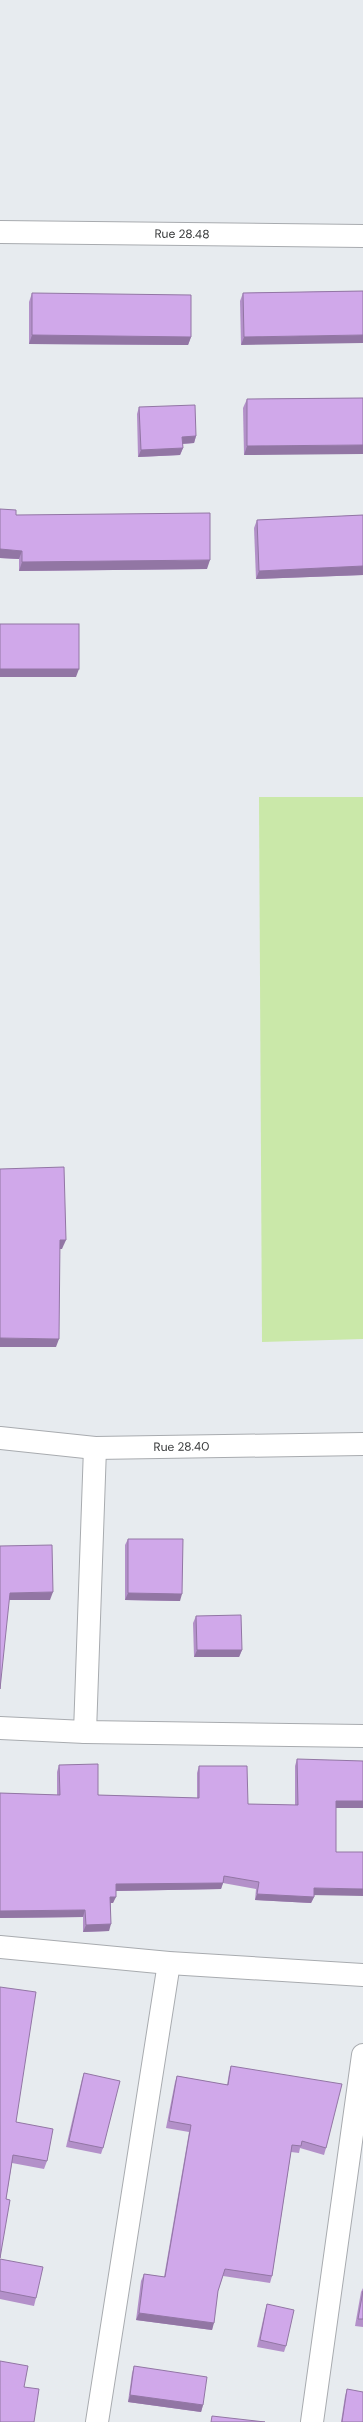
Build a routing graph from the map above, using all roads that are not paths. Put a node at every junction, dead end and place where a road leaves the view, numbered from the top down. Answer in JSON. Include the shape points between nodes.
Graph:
{"nodes":[{"id":1,"x":0,"y":232,"type":"edge"},
{"id":2,"x":363,"y":236,"type":"edge"},
{"id":3,"x":0,"y":1438,"type":"edge"},
{"id":4,"x":363,"y":1444,"type":"edge"},
{"id":5,"x":95,"y":1448,"type":"junction"},
{"id":6,"x":0,"y":1728,"type":"edge"},
{"id":7,"x":85,"y":1732,"type":"junction"},
{"id":8,"x":363,"y":1736,"type":"edge"},
{"id":9,"x":0,"y":1947,"type":"edge"},
{"id":10,"x":169,"y":1963,"type":"junction"},
{"id":11,"x":363,"y":1975,"type":"edge"},
{"id":12,"x":363,"y":2055,"type":"edge"},
{"id":13,"x":97,"y":2422,"type":"edge"},
{"id":14,"x":312,"y":2422,"type":"edge"}],
"edges":[{"from":1,"to":2,"type":"street","name":"Rue 28.48"},
{"from":3,"to":5,"type":"street","name":"Rue 28.40"},
{"from":4,"to":5,"type":"street","name":"Rue 28.40"},
{"from":5,"to":7,"type":"street"},
{"from":6,"to":7,"type":"street"},
{"from":7,"to":8,"type":"street"},
{"from":9,"to":10,"type":"street"},
{"from":10,"to":11,"type":"street"},
{"from":10,"to":13,"type":"street"},
{"from":12,"to":14,"type":"street"}]}
